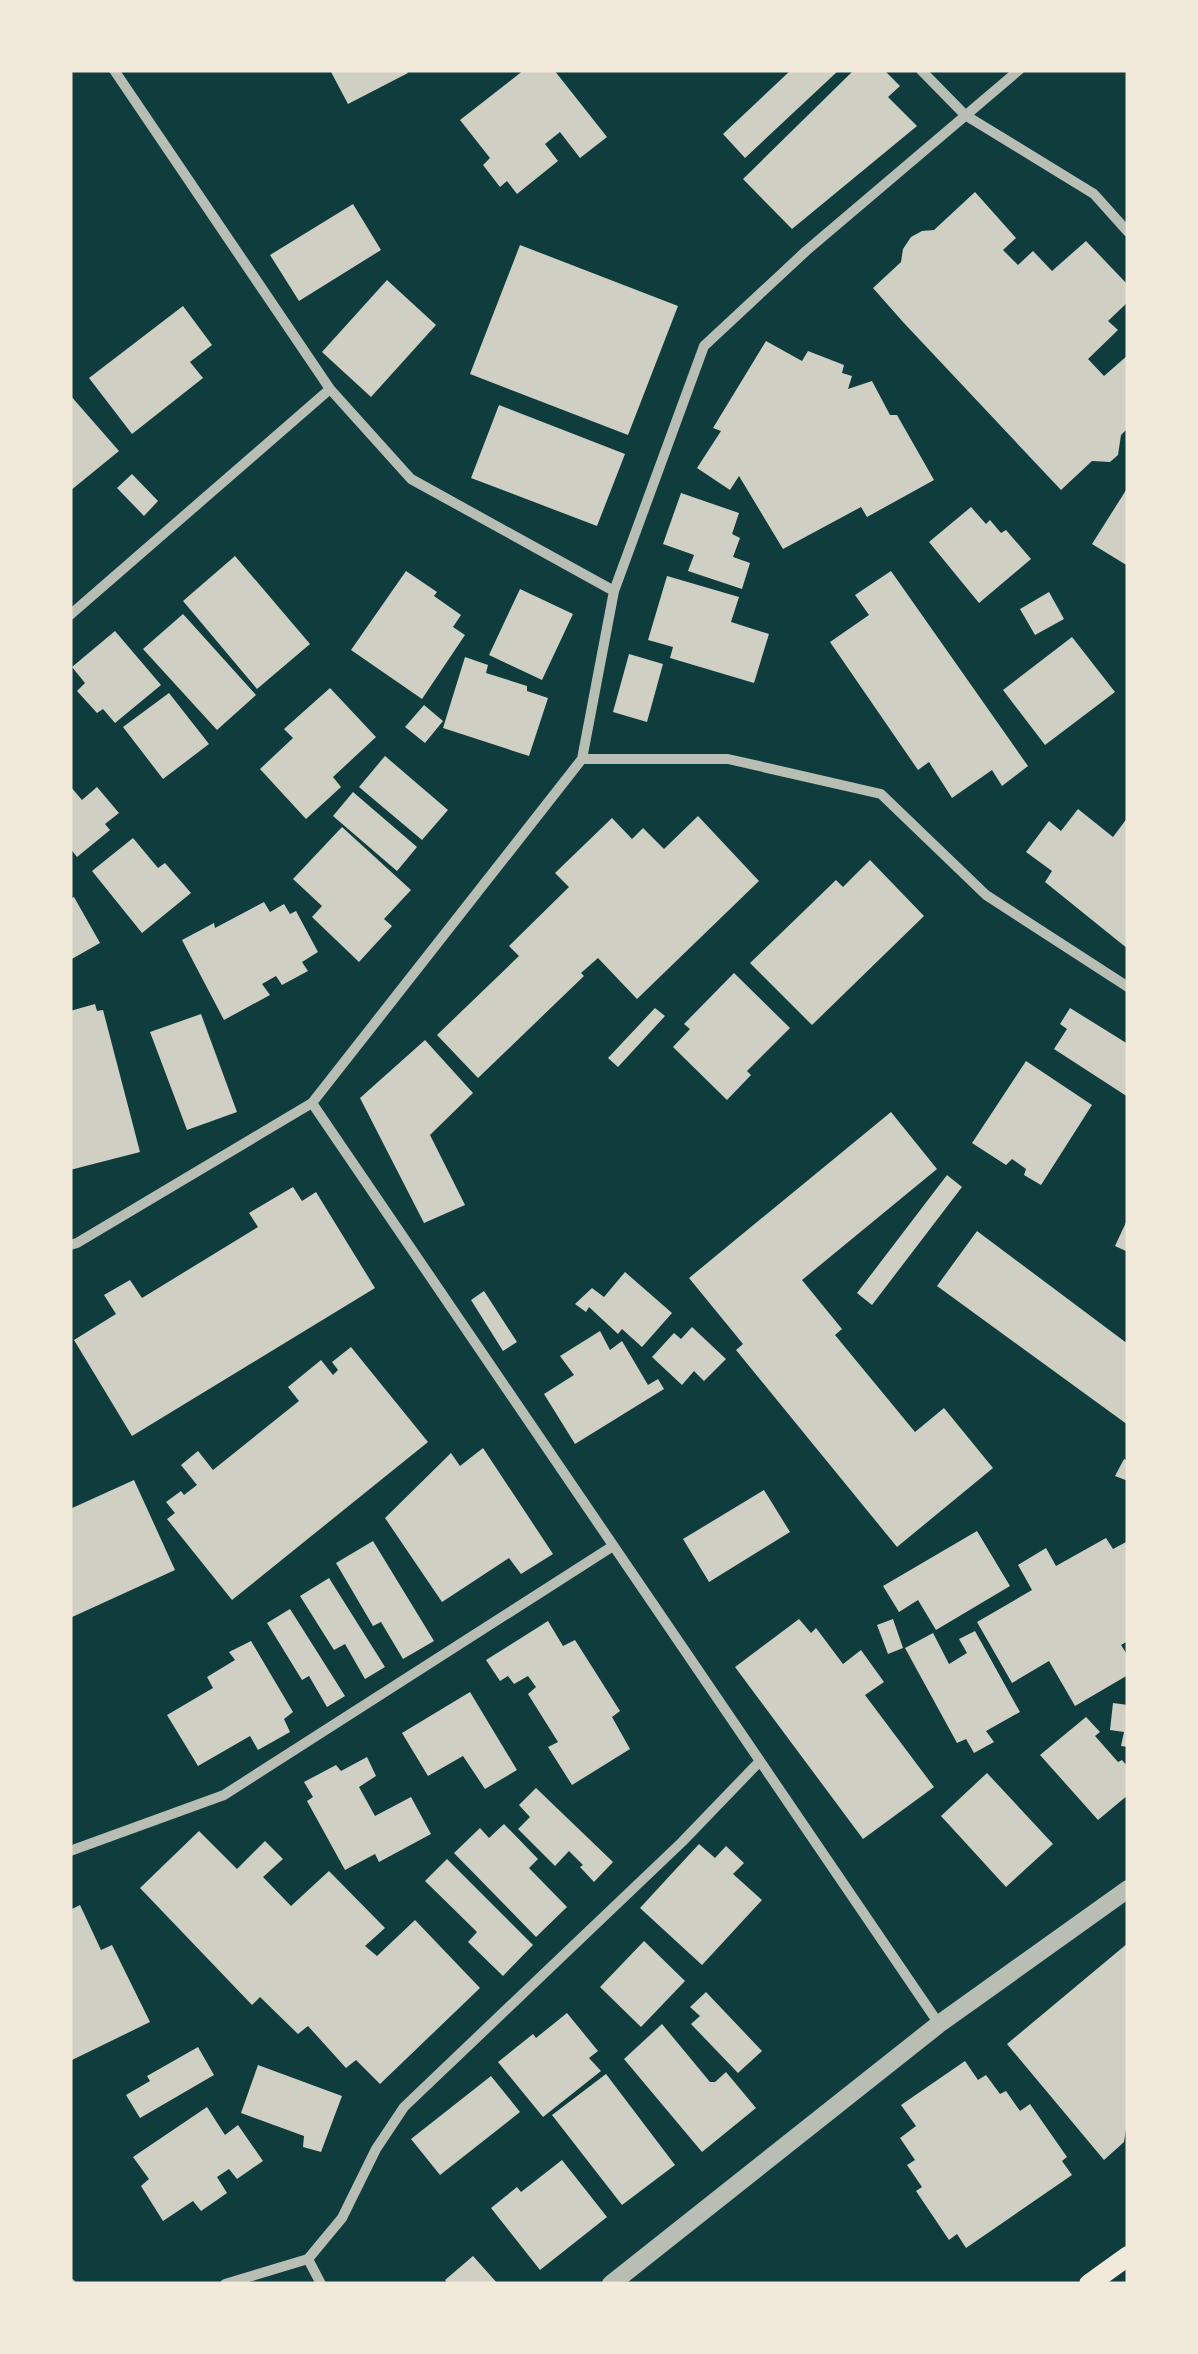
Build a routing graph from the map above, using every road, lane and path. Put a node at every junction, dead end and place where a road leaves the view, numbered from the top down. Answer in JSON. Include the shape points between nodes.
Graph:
{"nodes":[{"id":1,"x":114,"y":70,"type":"edge"},
{"id":2,"x":921,"y":70,"type":"edge"},
{"id":3,"x":1019,"y":70,"type":"edge"},
{"id":4,"x":965,"y":115,"type":"junction"},
{"id":5,"x":1128,"y":232,"type":"edge"},
{"id":6,"x":330,"y":389,"type":"junction"},
{"id":7,"x":614,"y":591,"type":"junction"},
{"id":8,"x":70,"y":616,"type":"edge"},
{"id":9,"x":582,"y":760,"type":"junction"},
{"id":10,"x":1128,"y":987,"type":"edge"},
{"id":11,"x":312,"y":1103,"type":"junction"},
{"id":12,"x":70,"y":1245,"type":"edge"},
{"id":13,"x":613,"y":1546,"type":"junction"},
{"id":14,"x":760,"y":1761,"type":"junction"},
{"id":15,"x":70,"y":1851,"type":"edge"},
{"id":16,"x":1128,"y":1889,"type":"edge"},
{"id":17,"x":939,"y":2024,"type":"junction"},
{"id":18,"x":1128,"y":2256,"type":"edge"},
{"id":19,"x":308,"y":2259,"type":"junction"},
{"id":20,"x":225,"y":2284,"type":"edge"},
{"id":21,"x":322,"y":2284,"type":"edge"},
{"id":22,"x":610,"y":2284,"type":"edge"},
{"id":23,"x":1089,"y":2284,"type":"edge"}],
"edges":[{"from":1,"to":6,"type":"street"},
{"from":2,"to":4,"type":"street"},
{"from":3,"to":4,"type":"street"},
{"from":4,"to":5,"type":"street","via":[[1094,194]]},
{"from":4,"to":7,"type":"street","via":[[704,346]]},
{"from":6,"to":7,"type":"street","via":[[410,479]]},
{"from":6,"to":8,"type":"street"},
{"from":7,"to":9,"type":"street"},
{"from":9,"to":10,"type":"street","via":[[728,760],[881,794],[986,895]]},
{"from":9,"to":11,"type":"street"},
{"from":11,"to":12,"type":"street"},
{"from":11,"to":13,"type":"street"},
{"from":13,"to":14,"type":"street"},
{"from":13,"to":15,"type":"street","via":[[224,1795]]},
{"from":14,"to":17,"type":"street"},
{"from":14,"to":19,"type":"street","via":[[404,2107],[342,2218]]},
{"from":16,"to":17,"type":"street"},
{"from":17,"to":22,"type":"street"},
{"from":18,"to":23,"type":"main road"},
{"from":19,"to":20,"type":"street"},
{"from":19,"to":21,"type":"street"}]}
